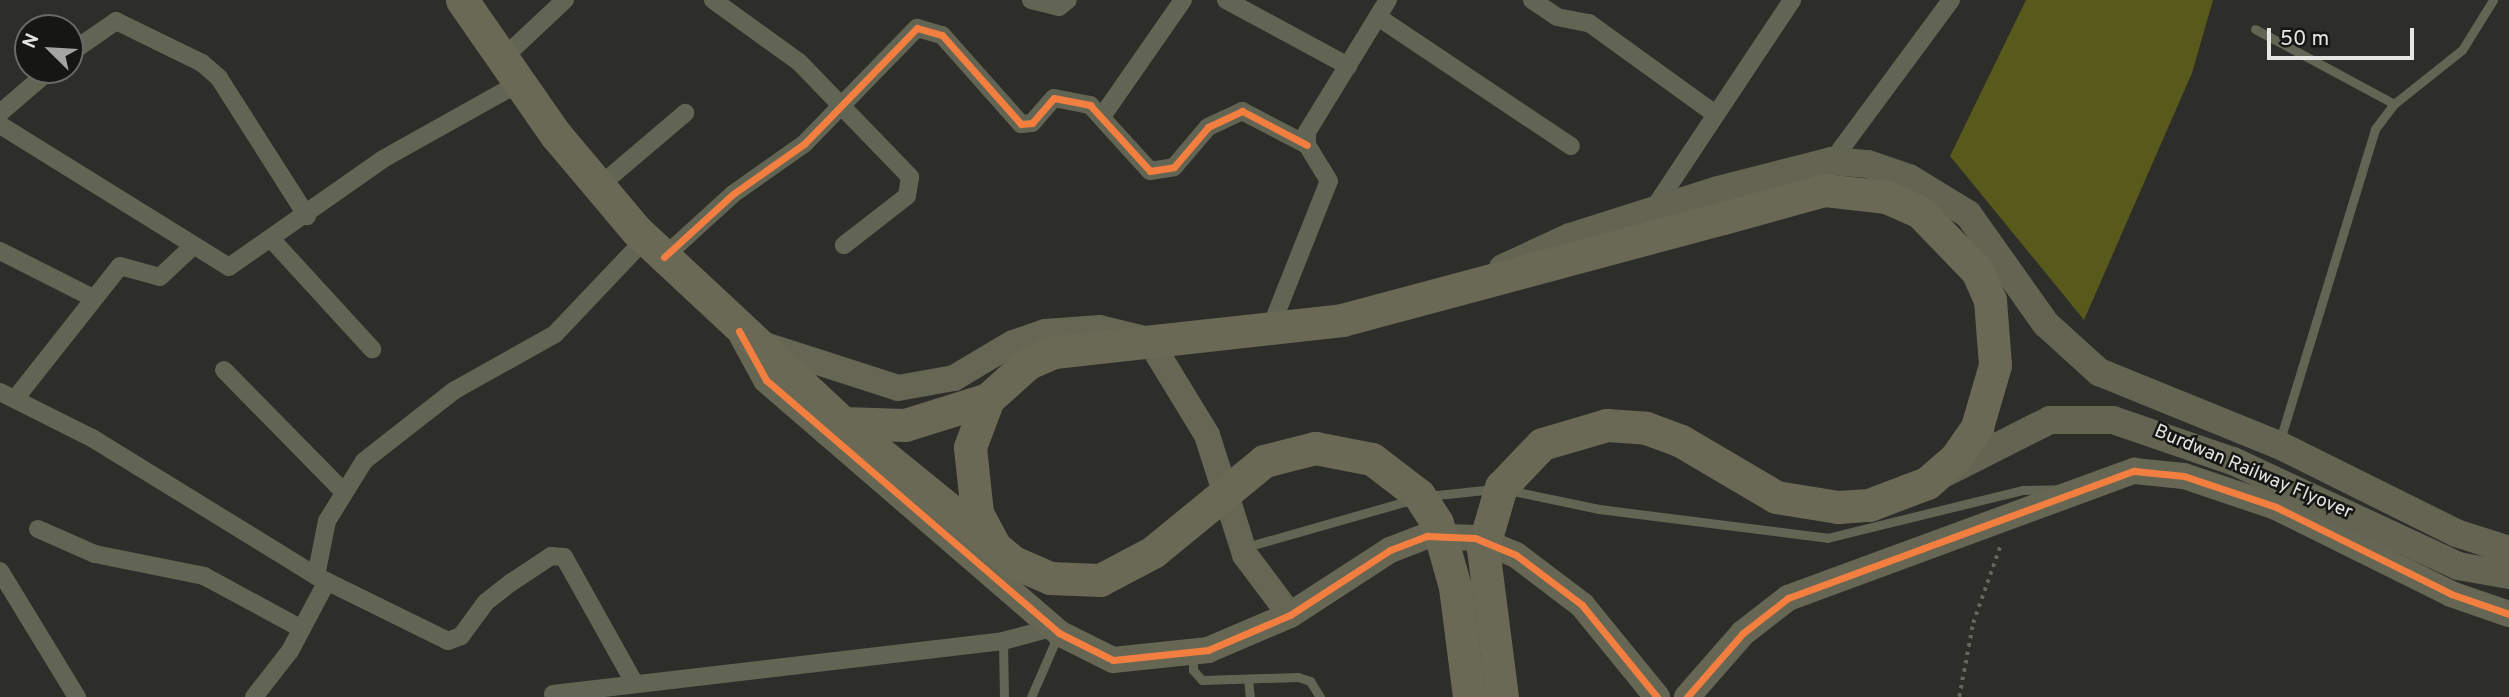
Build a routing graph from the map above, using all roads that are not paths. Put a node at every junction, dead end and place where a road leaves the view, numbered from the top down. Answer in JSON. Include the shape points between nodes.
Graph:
{"nodes":[{"id":1,"x":462,"y":0,"type":"edge"},
{"id":2,"x":565,"y":0,"type":"edge"},
{"id":3,"x":713,"y":0,"type":"edge"},
{"id":4,"x":1031,"y":0,"type":"edge"},
{"id":5,"x":1068,"y":0,"type":"edge"},
{"id":6,"x":1183,"y":0,"type":"edge"},
{"id":7,"x":1226,"y":0,"type":"edge"},
{"id":8,"x":1388,"y":0,"type":"edge"},
{"id":9,"x":1532,"y":0,"type":"edge"},
{"id":10,"x":1792,"y":0,"type":"edge"},
{"id":11,"x":1951,"y":0,"type":"edge"},
{"id":12,"x":2493,"y":0,"type":"edge"},
{"id":13,"x":1378,"y":17,"type":"junction"},
{"id":14,"x":2255,"y":29,"type":"dead end"},
{"id":15,"x":84,"y":43,"type":"edge"},
{"id":16,"x":1349,"y":66,"type":"junction"},
{"id":17,"x":509,"y":72,"type":"junction"},
{"id":18,"x":34,"y":84,"type":"edge"},
{"id":19,"x":2394,"y":104,"type":"junction"},
{"id":20,"x":845,"y":106,"type":"junction"},
{"id":21,"x":0,"y":113,"type":"edge"},
{"id":22,"x":685,"y":113,"type":"dead end"},
{"id":23,"x":1714,"y":113,"type":"junction"},
{"id":24,"x":1102,"y":115,"type":"junction"},
{"id":25,"x":0,"y":125,"type":"edge"},
{"id":26,"x":1307,"y":145,"type":"junction"},
{"id":27,"x":1571,"y":146,"type":"dead end"},
{"id":28,"x":1832,"y":160,"type":"junction"},
{"id":29,"x":597,"y":188,"type":"junction"},
{"id":30,"x":1652,"y":211,"type":"junction"},
{"id":31,"x":307,"y":216,"type":"junction"},
{"id":32,"x":272,"y":241,"type":"junction"},
{"id":33,"x":844,"y":245,"type":"dead end"},
{"id":34,"x":192,"y":247,"type":"junction"},
{"id":35,"x":654,"y":248,"type":"junction"},
{"id":36,"x":0,"y":251,"type":"edge"},
{"id":37,"x":1460,"y":291,"type":"junction"},
{"id":38,"x":91,"y":298,"type":"junction"},
{"id":39,"x":1270,"y":329,"type":"junction"},
{"id":40,"x":746,"y":336,"type":"junction"},
{"id":41,"x":1149,"y":340,"type":"junction"},
{"id":42,"x":372,"y":349,"type":"dead end"},
{"id":43,"x":223,"y":370,"type":"dead end"},
{"id":44,"x":8,"y":396,"type":"edge"},
{"id":45,"x":988,"y":399,"type":"junction"},
{"id":46,"x":843,"y":423,"type":"junction"},
{"id":47,"x":2279,"y":445,"type":"junction"},
{"id":48,"x":1927,"y":483,"type":"junction"},
{"id":49,"x":2074,"y":489,"type":"junction"},
{"id":50,"x":342,"y":490,"type":"junction"},
{"id":51,"x":38,"y":529,"type":"dead end"},
{"id":52,"x":1242,"y":548,"type":"junction"},
{"id":53,"x":2509,"y":550,"type":"edge"},
{"id":54,"x":1004,"y":554,"type":"junction"},
{"id":55,"x":0,"y":571,"type":"edge"},
{"id":56,"x":2509,"y":575,"type":"edge"},
{"id":57,"x":322,"y":578,"type":"junction"},
{"id":58,"x":2509,"y":614,"type":"edge"},
{"id":59,"x":1290,"y":615,"type":"junction"},
{"id":60,"x":302,"y":629,"type":"junction"},
{"id":61,"x":1056,"y":630,"type":"junction"},
{"id":62,"x":1003,"y":642,"type":"junction"},
{"id":63,"x":1193,"y":652,"type":"junction"},
{"id":64,"x":1248,"y":679,"type":"junction"},
{"id":65,"x":635,"y":684,"type":"junction"},
{"id":66,"x":553,"y":694,"type":"dead end"},
{"id":67,"x":77,"y":697,"type":"edge"},
{"id":68,"x":254,"y":697,"type":"edge"},
{"id":69,"x":1004,"y":697,"type":"edge"},
{"id":70,"x":1031,"y":697,"type":"edge"},
{"id":71,"x":1250,"y":697,"type":"edge"},
{"id":72,"x":1320,"y":697,"type":"edge"},
{"id":73,"x":1469,"y":697,"type":"edge"},
{"id":74,"x":1502,"y":697,"type":"edge"},
{"id":75,"x":1657,"y":697,"type":"edge"},
{"id":76,"x":1688,"y":697,"type":"edge"}],
"edges":[{"from":1,"to":17,"type":"highway"},
{"from":2,"to":17,"type":"street"},
{"from":3,"to":20,"type":"street","via":[[774,41]]},
{"from":4,"to":5,"type":"street","via":[[1059,7]]},
{"from":6,"to":24,"type":"street"},
{"from":7,"to":16,"type":"street"},
{"from":8,"to":13,"type":"street"},
{"from":9,"to":23,"type":"street","via":[[1557,17],[1589,23]]},
{"from":10,"to":23,"type":"street"},
{"from":11,"to":28,"type":"street"},
{"from":12,"to":19,"type":"lane","via":[[2441,72]]},
{"from":13,"to":16,"type":"street"},
{"from":13,"to":27,"type":"street"},
{"from":14,"to":19,"type":"lane"},
{"from":15,"to":31,"type":"street","via":[[116,21],[202,63],[219,79]]},
{"from":16,"to":26,"type":"street","via":[[1307,132]]},
{"from":17,"to":29,"type":"highway"},
{"from":17,"to":31,"type":"street"},
{"from":18,"to":21,"type":"street"},
{"from":19,"to":47,"type":"lane","via":[[2360,168]]},
{"from":20,"to":24,"type":"street","via":[[902,41],[917,28],[930,27],[1021,124],[1032,123],[1054,99],[1090,104]]},
{"from":20,"to":33,"type":"street","via":[[911,177],[912,187]]},
{"from":20,"to":35,"type":"street"},
{"from":22,"to":29,"type":"street"},
{"from":23,"to":30,"type":"street"},
{"from":24,"to":26,"type":"street","via":[[1138,161],[1160,174],[1222,115],[1242,111]]},
{"from":25,"to":34,"type":"street"},
{"from":26,"to":39,"type":"street","via":[[1329,181]]},
{"from":28,"to":30,"type":"main road"},
{"from":28,"to":47,"type":"main road","via":[[1909,178],[1968,214],[2046,324],[2099,372]]},
{"from":29,"to":35,"type":"highway"},
{"from":30,"to":37,"type":"main road","via":[[1540,249]]},
{"from":31,"to":32,"type":"street"},
{"from":32,"to":34,"type":"street","via":[[229,267]]},
{"from":32,"to":42,"type":"street"},
{"from":34,"to":38,"type":"street","via":[[160,277],[120,266]]},
{"from":35,"to":40,"type":"highway"},
{"from":35,"to":50,"type":"street","via":[[555,334],[420,413],[364,461]]},
{"from":36,"to":38,"type":"street"},
{"from":37,"to":39,"type":"highway","name":"Burdwan Railway Flyover","via":[[1384,311]]},
{"from":37,"to":48,"type":"highway","name":"Burdwan Railway Flyover","bridge":true,"via":[[1825,190],[1853,190],[1920,212],[1977,271],[1996,335],[1990,398],[1955,459]]},
{"from":38,"to":44,"type":"street"},
{"from":39,"to":41,"type":"highway","name":"Burdwan Railway Flyover"},
{"from":40,"to":41,"type":"street","via":[[898,388],[954,378],[1013,342],[1045,332],[1100,328]]},
{"from":40,"to":46,"type":"highway"},
{"from":40,"to":61,"type":"street","via":[[766,380]]},
{"from":41,"to":45,"type":"highway","name":"Burdwan Railway Flyover","via":[[1054,352],[1014,372]]},
{"from":41,"to":52,"type":"street","via":[[1207,435]]},
{"from":43,"to":50,"type":"street"},
{"from":44,"to":57,"type":"street","via":[[92,438]]},
{"from":45,"to":46,"type":"highway","via":[[905,425]]},
{"from":45,"to":54,"type":"highway","via":[[974,426],[968,468],[977,513]]},
{"from":46,"to":54,"type":"highway"},
{"from":47,"to":53,"type":"main road","via":[[2456,533]]},
{"from":48,"to":56,"type":"main road","name":"Burdwan Railway Flyover","bridge":true,"via":[[2050,420],[2088,416],[2154,430],[2233,461],[2458,566]]},
{"from":48,"to":74,"type":"highway","name":"Burdwan Railway Flyover","bridge":true,"via":[[1869,505],[1807,506],[1776,497],[1681,441],[1646,428],[1607,425],[1542,444],[1501,487],[1483,548]]},
{"from":49,"to":52,"type":"lane","via":[[2023,490],[1827,538],[1478,488],[1382,507]]},
{"from":49,"to":58,"type":"street","via":[[2134,471],[2184,476],[2276,507],[2451,594]]},
{"from":49,"to":76,"type":"street","via":[[1788,598],[1743,633]]},
{"from":50,"to":57,"type":"street","via":[[327,521]]},
{"from":51,"to":60,"type":"street","via":[[95,554],[204,576]]},
{"from":52,"to":59,"type":"street","via":[[1257,580]]},
{"from":54,"to":73,"type":"highway","bridge":true,"via":[[1049,578],[1100,580],[1153,552],[1264,461],[1315,448],[1372,459],[1419,495],[1437,523],[1455,587]]},
{"from":55,"to":67,"type":"street"},
{"from":57,"to":60,"type":"street"},
{"from":57,"to":65,"type":"street","via":[[455,642],[486,602],[558,554],[570,561]]},
{"from":59,"to":63,"type":"street"},
{"from":59,"to":75,"type":"street","via":[[1391,550],[1427,536],[1475,538],[1516,555],[1582,605]]},
{"from":60,"to":68,"type":"street"},
{"from":61,"to":62,"type":"street"},
{"from":61,"to":63,"type":"street","via":[[1113,660]]},
{"from":61,"to":70,"type":"lane"},
{"from":62,"to":65,"type":"street"},
{"from":62,"to":69,"type":"lane"},
{"from":63,"to":64,"type":"lane","via":[[1194,670],[1202,680]]},
{"from":64,"to":71,"type":"lane"},
{"from":64,"to":72,"type":"lane","via":[[1298,677],[1310,681]]},
{"from":65,"to":66,"type":"street"}]}
